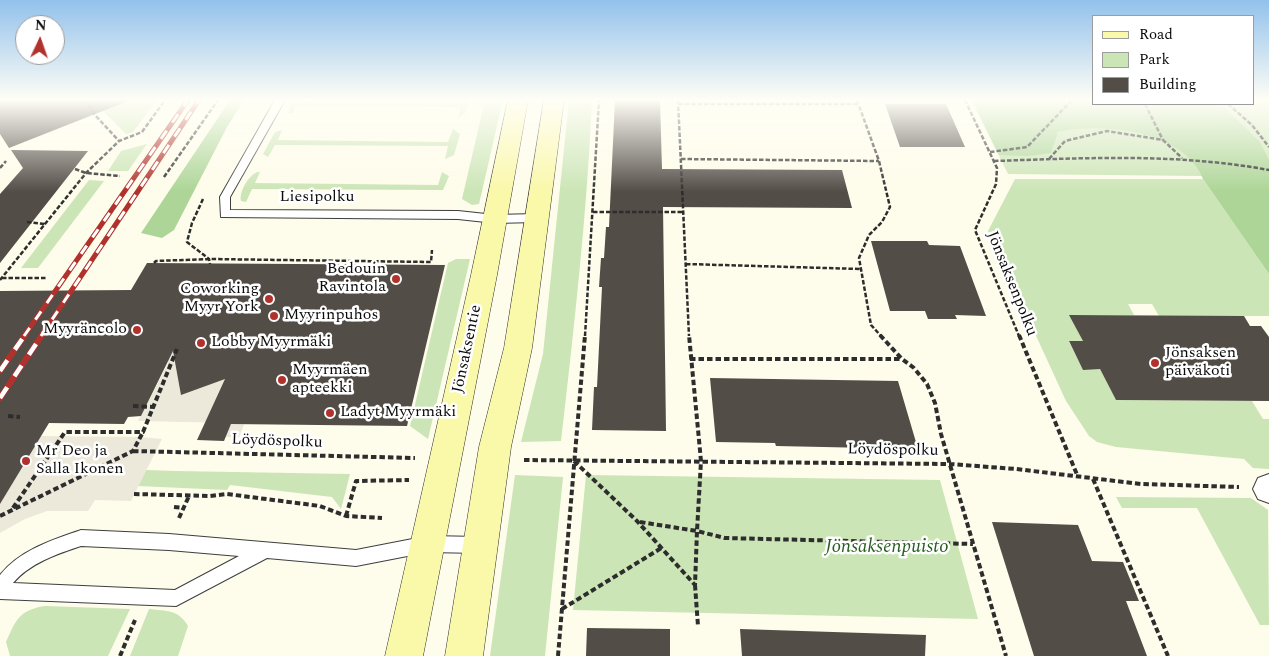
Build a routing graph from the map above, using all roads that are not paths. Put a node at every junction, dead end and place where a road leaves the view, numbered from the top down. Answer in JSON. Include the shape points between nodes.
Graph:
{"nodes":[{"id":1,"x":263,"y":131,"type":"edge"},
{"id":2,"x":512,"y":131,"type":"edge"},
{"id":3,"x":549,"y":131,"type":"edge"},
{"id":4,"x":536,"y":218,"type":"junction"},
{"id":5,"x":495,"y":219,"type":"junction"},
{"id":6,"x":428,"y":544,"type":"junction"},
{"id":7,"x":480,"y":545,"type":"junction"},
{"id":8,"x":266,"y":550,"type":"junction"},
{"id":9,"x":0,"y":587,"type":"edge"},
{"id":10,"x":0,"y":591,"type":"edge"},
{"id":11,"x":404,"y":656,"type":"edge"},
{"id":12,"x":464,"y":656,"type":"edge"}],
"edges":[{"from":1,"to":5,"type":"lane","name":"Liesipolku","via":[[226,197],[225,214],[458,215]]},
{"from":2,"to":5,"type":"main road","name":"Jönsaksentie"},
{"from":3,"to":4,"type":"main road"},
{"from":4,"to":5,"type":"lane","name":"Liesipolku"},
{"from":4,"to":7,"type":"main road","via":[[518,348],[496,447]]},
{"from":5,"to":6,"type":"main road","name":"Jönsaksentie"},
{"from":6,"to":7,"type":"lane"},
{"from":6,"to":8,"type":"lane","via":[[356,558]]},
{"from":6,"to":11,"type":"main road","name":"Jönsaksentie"},
{"from":7,"to":12,"type":"main road"},
{"from":8,"to":9,"type":"lane","via":[[81,538],[51,548],[15,569]]},
{"from":8,"to":10,"type":"lane","via":[[176,598]]}]}
